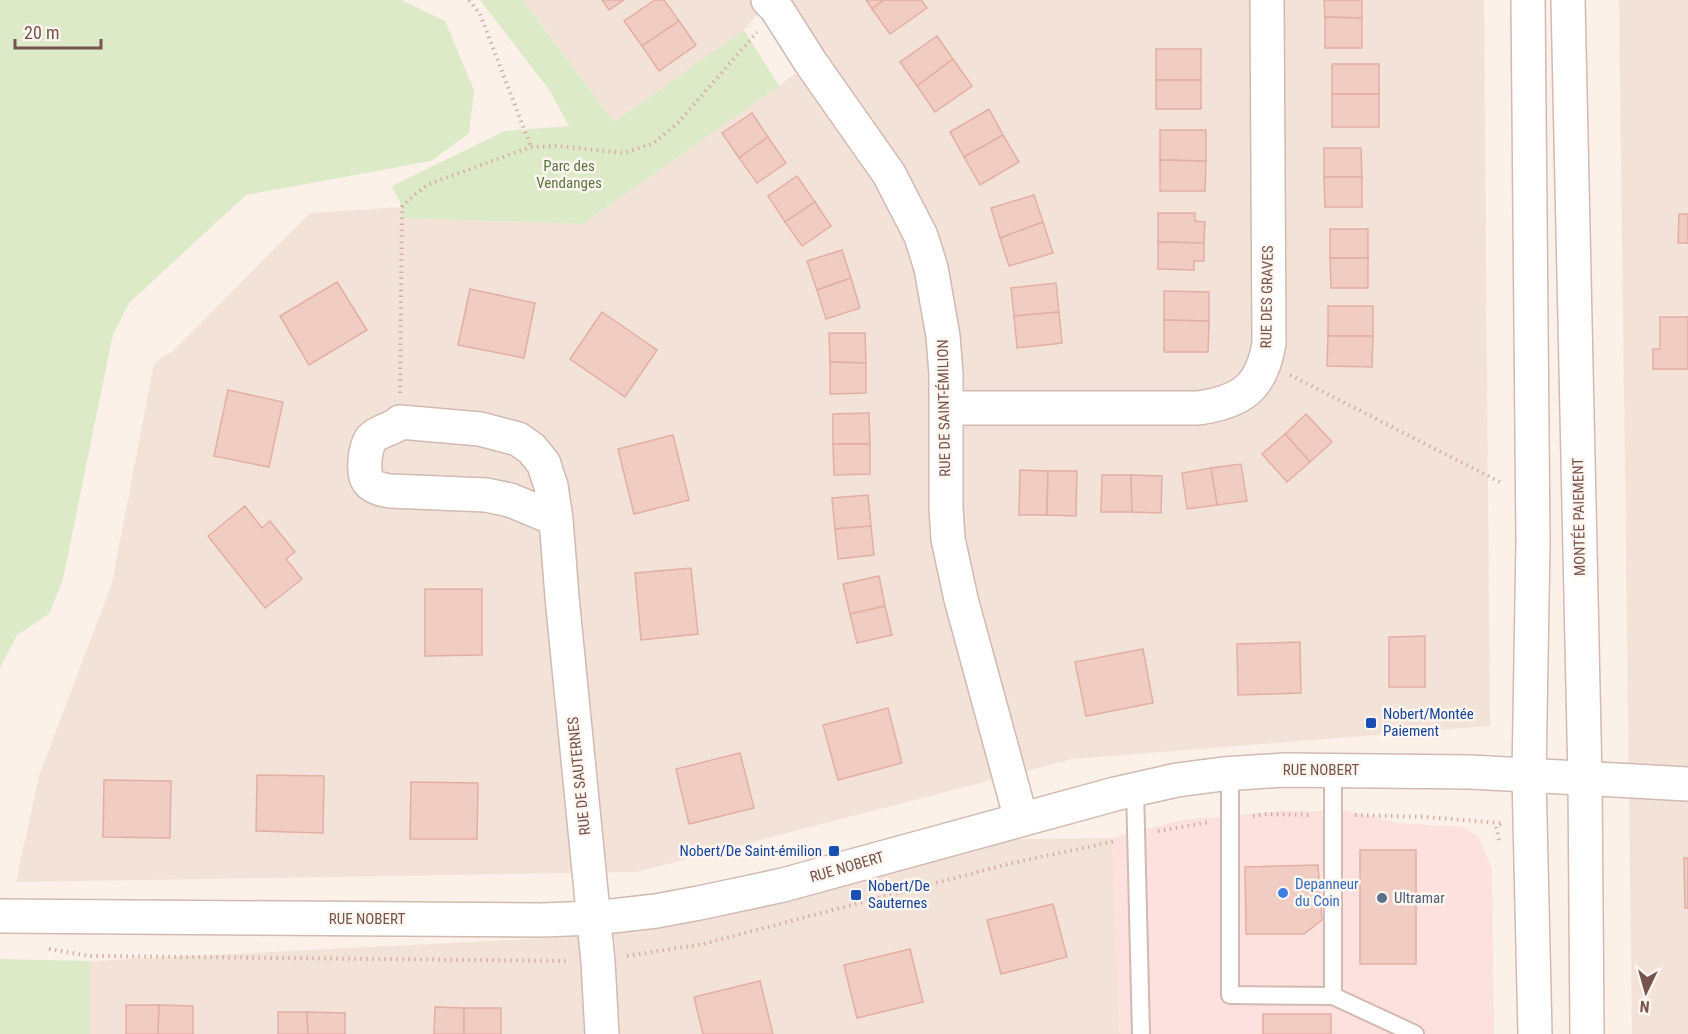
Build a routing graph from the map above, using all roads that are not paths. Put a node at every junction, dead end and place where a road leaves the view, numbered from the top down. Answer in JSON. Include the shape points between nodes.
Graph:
{"nodes":[{"id":1,"x":1266,"y":0,"type":"edge"},
{"id":2,"x":1528,"y":0,"type":"edge"},
{"id":3,"x":1568,"y":0,"type":"edge"},
{"id":4,"x":772,"y":4,"type":"edge"},
{"id":5,"x":947,"y":408,"type":"junction"},
{"id":6,"x":556,"y":519,"type":"junction"},
{"id":7,"x":1333,"y":770,"type":"junction"},
{"id":8,"x":1230,"y":774,"type":"junction"},
{"id":9,"x":1529,"y":776,"type":"junction"},
{"id":10,"x":1585,"y":780,"type":"junction"},
{"id":11,"x":1688,"y":784,"type":"edge"},
{"id":12,"x":1135,"y":789,"type":"junction"},
{"id":13,"x":1021,"y":819,"type":"junction"},
{"id":14,"x":0,"y":916,"type":"edge"},
{"id":15,"x":594,"y":918,"type":"junction"},
{"id":16,"x":1333,"y":996,"type":"junction"},
{"id":17,"x":603,"y":1034,"type":"edge"},
{"id":18,"x":1141,"y":1034,"type":"edge"},
{"id":19,"x":1414,"y":1034,"type":"edge"},
{"id":20,"x":1535,"y":1034,"type":"edge"},
{"id":21,"x":1587,"y":1034,"type":"edge"}],
"edges":[{"from":1,"to":5,"type":"street","name":"RUE DES GRAVES","via":[[1269,343],[1266,363],[1256,381],[1222,405],[1198,408]]},
{"from":2,"to":9,"type":"street","via":[[1533,531]]},
{"from":3,"to":10,"type":"street","name":"MONTÉE PAIEMENT"},
{"from":4,"to":5,"type":"street","name":"RUE DE SAINT-ÉMILION","via":[[889,174],[921,236],[943,336]]},
{"from":5,"to":13,"type":"street","name":"RUE DE SAINT-ÉMILION","via":[[948,539]]},
{"from":6,"to":6,"type":"street","name":"RUE DE SAUTERNES","via":[[510,500],[486,495],[378,489],[369,482],[366,471],[371,440],[400,422],[480,429],[518,439],[544,464]]},
{"from":6,"to":15,"type":"street","name":"RUE DE SAUTERNES"},
{"from":7,"to":8,"type":"street","name":"RUE NOBERT"},
{"from":7,"to":9,"type":"street","name":"RUE NOBERT"},
{"from":7,"to":16,"type":"lane"},
{"from":8,"to":12,"type":"street","name":"RUE NOBERT"},
{"from":8,"to":16,"type":"lane","via":[[1230,995]]},
{"from":9,"to":10,"type":"street","name":"RUE NOBERT"},
{"from":9,"to":20,"type":"street"},
{"from":10,"to":11,"type":"street","name":"RUE NOBERT"},
{"from":10,"to":21,"type":"street","name":"MONTÉE PAIEMENT"},
{"from":12,"to":13,"type":"street","name":"RUE NOBERT"},
{"from":12,"to":18,"type":"lane"},
{"from":13,"to":15,"type":"street","name":"RUE NOBERT","via":[[783,885],[656,911]]},
{"from":14,"to":15,"type":"street","name":"RUE NOBERT"},
{"from":15,"to":17,"type":"street","name":"RUE DE SAUTERNES"},
{"from":16,"to":19,"type":"lane"}]}
